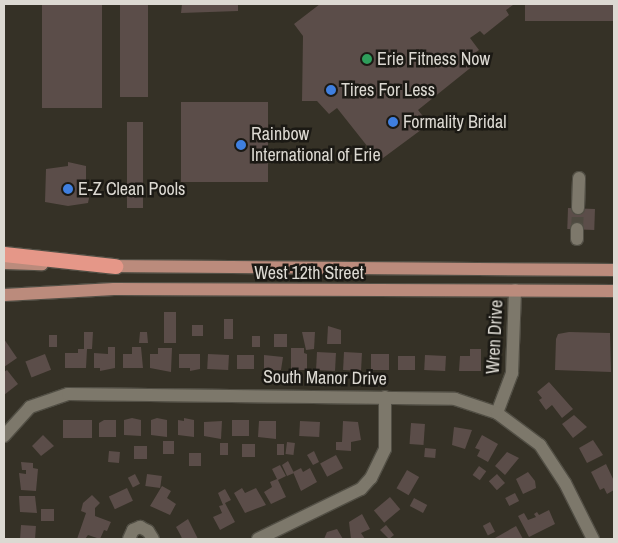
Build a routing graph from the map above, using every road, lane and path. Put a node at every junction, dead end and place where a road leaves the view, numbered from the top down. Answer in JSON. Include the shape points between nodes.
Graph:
{"nodes":[{"id":1,"x":578,"y":178,"type":"dead end"},
{"id":2,"x":578,"y":208,"type":"tunnel mouth"},
{"id":3,"x":4,"y":254,"type":"edge"},
{"id":4,"x":4,"y":263,"type":"edge"},
{"id":5,"x":115,"y":266,"type":"junction"},
{"id":6,"x":614,"y":270,"type":"edge"},
{"id":7,"x":515,"y":290,"type":"junction"},
{"id":8,"x":614,"y":291,"type":"edge"},
{"id":9,"x":4,"y":295,"type":"edge"},
{"id":10,"x":386,"y":396,"type":"junction"},
{"id":11,"x":497,"y":413,"type":"junction"},
{"id":12,"x":4,"y":436,"type":"edge"},
{"id":13,"x":590,"y":538,"type":"edge"},
{"id":14,"x":129,"y":539,"type":"edge"},
{"id":15,"x":153,"y":539,"type":"edge"},
{"id":16,"x":258,"y":539,"type":"edge"}],
"edges":[{"from":1,"to":2,"type":"street"},
{"from":3,"to":5,"type":"highway"},
{"from":4,"to":5,"type":"main road","name":"West 12th Street"},
{"from":5,"to":6,"type":"main road","name":"West 12th Street"},
{"from":7,"to":8,"type":"main road","name":"West 12th Street"},
{"from":7,"to":9,"type":"main road","name":"West 12th Street","via":[[114,289]]},
{"from":7,"to":11,"type":"street","name":"Wren Drive","via":[[512,373]]},
{"from":10,"to":11,"type":"street","name":"South Manor Drive","via":[[443,397]]},
{"from":10,"to":12,"type":"street","name":"South Manor Drive","via":[[68,394],[30,407]]},
{"from":10,"to":16,"type":"street","via":[[385,449],[371,478],[360,488]]},
{"from":11,"to":13,"type":"street","name":"South Manor Drive","via":[[528,434],[549,456]]},
{"from":14,"to":15,"type":"street","via":[[133,530],[140,527]]}]}
